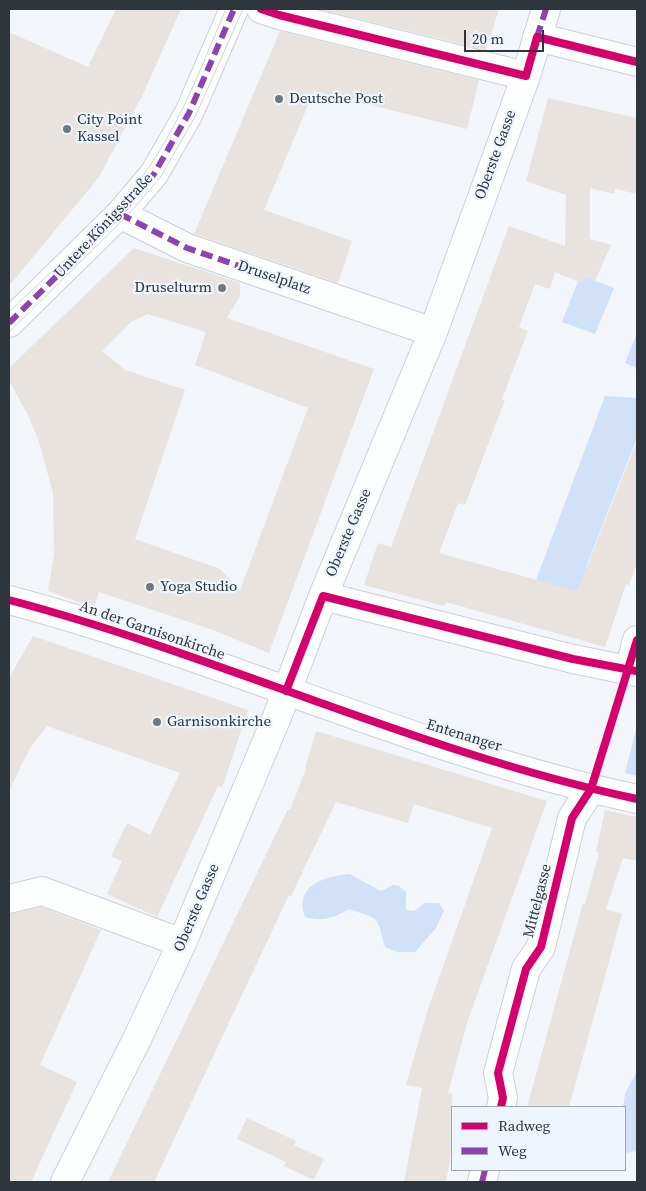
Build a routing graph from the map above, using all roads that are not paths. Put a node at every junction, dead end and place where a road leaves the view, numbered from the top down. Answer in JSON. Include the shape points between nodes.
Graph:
{"nodes":[{"id":1,"x":234,"y":9,"type":"edge"},
{"id":2,"x":261,"y":9,"type":"edge"},
{"id":3,"x":546,"y":9,"type":"edge"},
{"id":4,"x":538,"y":37,"type":"junction"},
{"id":5,"x":637,"y":62,"type":"edge"},
{"id":6,"x":526,"y":76,"type":"junction"},
{"id":7,"x":120,"y":214,"type":"junction"},
{"id":8,"x":9,"y":323,"type":"edge"},
{"id":9,"x":433,"y":332,"type":"junction"},
{"id":10,"x":323,"y":596,"type":"junction"},
{"id":11,"x":9,"y":600,"type":"edge"},
{"id":12,"x":637,"y":640,"type":"edge"},
{"id":13,"x":633,"y":671,"type":"edge"},
{"id":14,"x":286,"y":691,"type":"junction"},
{"id":15,"x":591,"y":789,"type":"junction"},
{"id":16,"x":637,"y":798,"type":"edge"},
{"id":17,"x":9,"y":898,"type":"edge"},
{"id":18,"x":182,"y":943,"type":"junction"},
{"id":19,"x":501,"y":1106,"type":"edge"},
{"id":20,"x":65,"y":1182,"type":"edge"}],
"edges":[{"from":1,"to":7,"type":"street","name":"Untere Königsstraße","via":[[180,132],[154,174]]},
{"from":2,"to":6,"type":"street"},
{"from":3,"to":4,"type":"street","name":"Oberste Gasse"},
{"from":4,"to":5,"type":"street"},
{"from":4,"to":6,"type":"street","name":"Oberste Gasse"},
{"from":6,"to":9,"type":"street","name":"Oberste Gasse"},
{"from":7,"to":8,"type":"street","name":"Untere Königsstraße"},
{"from":7,"to":9,"type":"street","name":"Druselplatz","via":[[187,248]]},
{"from":9,"to":10,"type":"street","name":"Oberste Gasse"},
{"from":10,"to":13,"type":"street"},
{"from":10,"to":14,"type":"street","name":"Oberste Gasse"},
{"from":11,"to":14,"type":"street","name":"An der Garnisonkirche","via":[[103,628]]},
{"from":12,"to":13,"type":"street"},
{"from":14,"to":15,"type":"street","name":"Entenanger","via":[[368,721]]},
{"from":14,"to":18,"type":"street","name":"Oberste Gasse"},
{"from":15,"to":16,"type":"street","name":"Entenanger"},
{"from":15,"to":19,"type":"street","name":"Mittelgasse","via":[[572,818],[541,947],[526,969],[498,1073],[503,1098]]},
{"from":17,"to":18,"type":"street","via":[[42,891]]},
{"from":18,"to":20,"type":"street","name":"Oberste Gasse"}]}
